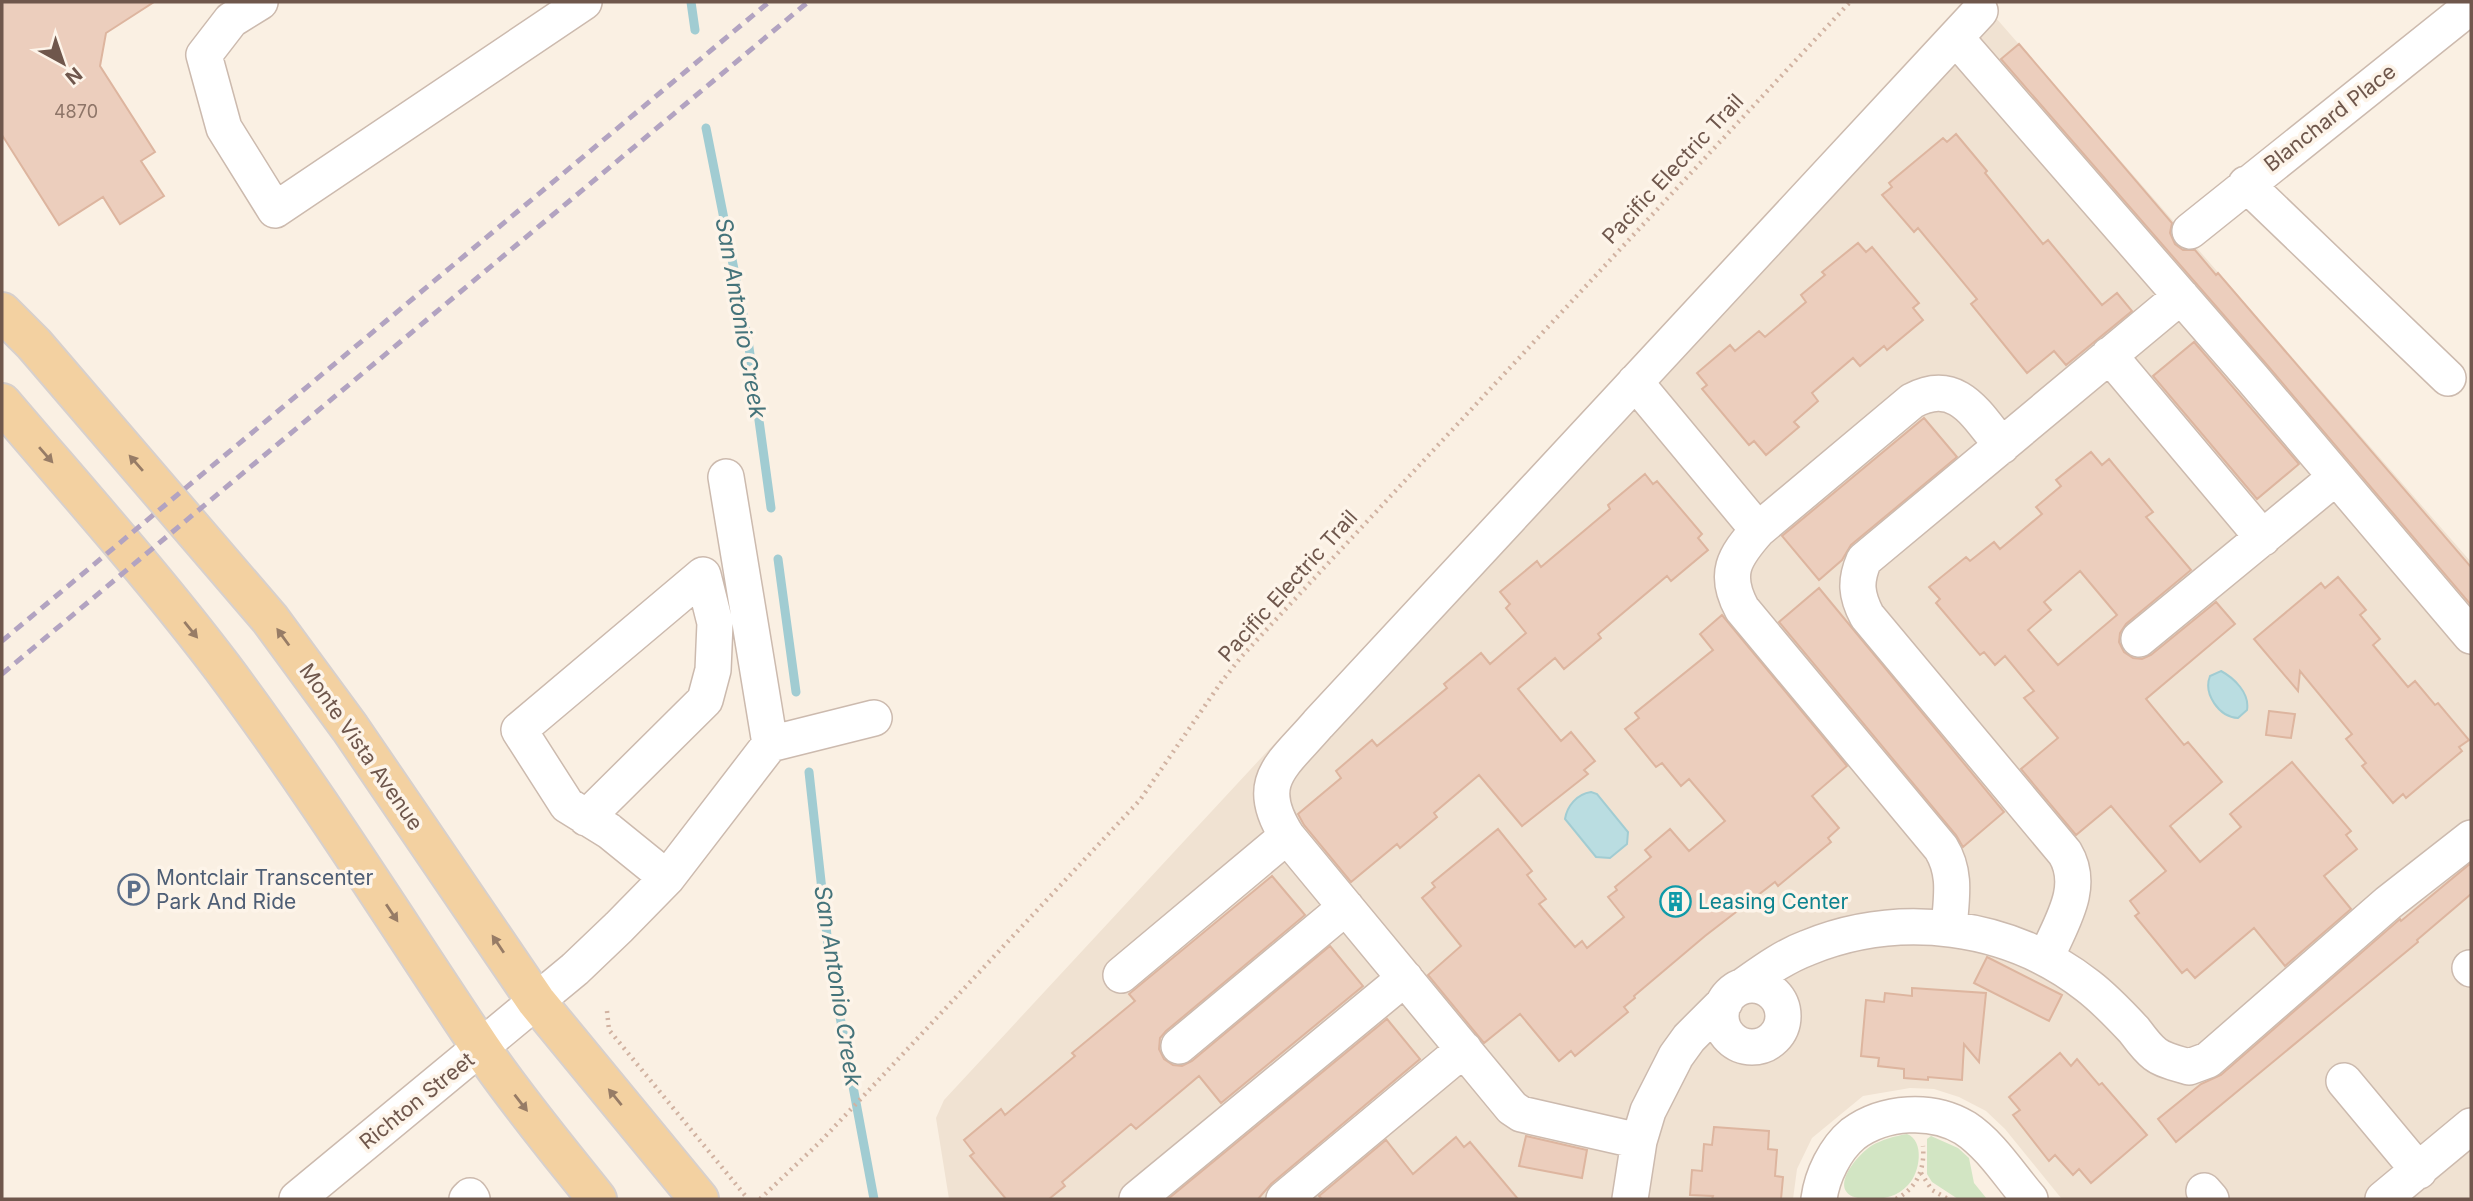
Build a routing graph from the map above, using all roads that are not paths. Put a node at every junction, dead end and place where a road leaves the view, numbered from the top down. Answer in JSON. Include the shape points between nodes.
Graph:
{"nodes":[{"id":1,"x":260,"y":2,"type":"edge"},
{"id":2,"x":584,"y":2,"type":"edge"},
{"id":3,"x":2471,"y":6,"type":"edge"},
{"id":4,"x":1980,"y":11,"type":"dead end"},
{"id":5,"x":1956,"y":38,"type":"junction"},
{"id":6,"x":2246,"y":184,"type":"junction"},
{"id":7,"x":2190,"y":231,"type":"dead end"},
{"id":8,"x":2181,"y":296,"type":"junction"},
{"id":9,"x":2,"y":312,"type":"edge"},
{"id":10,"x":2109,"y":355,"type":"junction"},
{"id":11,"x":2448,"y":378,"type":"dead end"},
{"id":12,"x":1635,"y":382,"type":"junction"},
{"id":13,"x":2,"y":403,"type":"edge"},
{"id":14,"x":2002,"y":446,"type":"junction"},
{"id":15,"x":726,"y":477,"type":"dead end"},
{"id":16,"x":2336,"y":478,"type":"junction"},
{"id":17,"x":1758,"y":530,"type":"junction"},
{"id":18,"x":2263,"y":538,"type":"junction"},
{"id":19,"x":2471,"y":636,"type":"edge"},
{"id":20,"x":2139,"y":639,"type":"dead end"},
{"id":21,"x":874,"y":718,"type":"dead end"},
{"id":22,"x":770,"y":744,"type":"junction"},
{"id":23,"x":586,"y":818,"type":"junction"},
{"id":24,"x":1287,"y":836,"type":"junction"},
{"id":25,"x":2471,"y":838,"type":"edge"},
{"id":26,"x":667,"y":878,"type":"junction"},
{"id":27,"x":1346,"y":907,"type":"junction"},
{"id":28,"x":1950,"y":929,"type":"junction"},
{"id":29,"x":2046,"y":958,"type":"junction"},
{"id":30,"x":1121,"y":975,"type":"dead end"},
{"id":31,"x":1405,"y":978,"type":"junction"},
{"id":32,"x":536,"y":1001,"type":"junction"},
{"id":33,"x":1179,"y":1046,"type":"dead end"},
{"id":34,"x":481,"y":1048,"type":"junction"},
{"id":35,"x":1464,"y":1049,"type":"junction"},
{"id":36,"x":2344,"y":1081,"type":"dead end"},
{"id":37,"x":2471,"y":1126,"type":"edge"},
{"id":38,"x":1639,"y":1141,"type":"junction"},
{"id":39,"x":2419,"y":1171,"type":"junction"},
{"id":40,"x":297,"y":1199,"type":"edge"},
{"id":41,"x":467,"y":1199,"type":"edge"},
{"id":42,"x":472,"y":1199,"type":"edge"},
{"id":43,"x":597,"y":1199,"type":"edge"},
{"id":44,"x":699,"y":1199,"type":"edge"},
{"id":45,"x":1138,"y":1199,"type":"edge"},
{"id":46,"x":1284,"y":1199,"type":"edge"},
{"id":47,"x":1630,"y":1199,"type":"edge"},
{"id":48,"x":1819,"y":1199,"type":"edge"},
{"id":49,"x":2030,"y":1199,"type":"edge"},
{"id":50,"x":2384,"y":1199,"type":"edge"}],
"edges":[{"from":1,"to":2,"type":"street","via":[[231,20],[204,55],[223,128],[275,210]]},
{"from":3,"to":6,"type":"street","name":"Blanchard Place"},
{"from":4,"to":5,"type":"street"},
{"from":5,"to":8,"type":"street"},
{"from":5,"to":12,"type":"street"},
{"from":6,"to":7,"type":"street","name":"Blanchard Place"},
{"from":6,"to":11,"type":"street"},
{"from":8,"to":10,"type":"street"},
{"from":8,"to":16,"type":"street"},
{"from":32,"to":9,"type":"main road","name":"Monte Vista Avenue","one_way":true,"via":[[270,619]]},
{"from":10,"to":14,"type":"street"},
{"from":10,"to":18,"type":"street"},
{"from":12,"to":17,"type":"street"},
{"from":12,"to":24,"type":"street","via":[[1274,775],[1271,796],[1275,816]]},
{"from":13,"to":34,"type":"main road","one_way":true,"via":[[221,667]]},
{"from":14,"to":17,"type":"street","via":[[1954,395],[1923,395]]},
{"from":14,"to":29,"type":"street","via":[[1864,559],[1856,587],[1867,615],[2071,864],[2073,892]]},
{"from":15,"to":22,"type":"street"},
{"from":16,"to":18,"type":"street"},
{"from":16,"to":19,"type":"street"},
{"from":17,"to":28,"type":"street","via":[[1732,566],[1735,597],[1941,848],[1953,874]]},
{"from":18,"to":20,"type":"street"},
{"from":21,"to":22,"type":"street"},
{"from":22,"to":26,"type":"street","name":"Richton Street"},
{"from":23,"to":23,"type":"street","via":[[567,805],[519,730],[703,575],[715,623],[713,670],[705,699]]},
{"from":23,"to":26,"type":"street"},
{"from":24,"to":27,"type":"street"},
{"from":24,"to":30,"type":"street"},
{"from":25,"to":29,"type":"street","via":[[2388,903],[2208,1060],[2189,1068],[2156,1055],[2111,1005]]},
{"from":26,"to":32,"type":"street","name":"Richton Street"},
{"from":27,"to":31,"type":"street"},
{"from":27,"to":33,"type":"street"},
{"from":28,"to":29,"type":"street","via":[[1986,934]]},
{"from":28,"to":38,"type":"street","via":[[1906,926],[1844,936],[1780,961],[1734,994],[1689,1038],[1648,1111]]},
{"from":31,"to":35,"type":"street"},
{"from":31,"to":45,"type":"street"},
{"from":32,"to":34,"type":"street","name":"Richton Street"},
{"from":44,"to":32,"type":"main road","name":"Monte Vista Avenue","one_way":true},
{"from":34,"to":40,"type":"street","name":"Richton Street"},
{"from":34,"to":43,"type":"main road","one_way":true},
{"from":35,"to":38,"type":"street","via":[[1521,1114]]},
{"from":35,"to":46,"type":"street"},
{"from":36,"to":39,"type":"street"},
{"from":37,"to":39,"type":"street"},
{"from":38,"to":47,"type":"street"},
{"from":39,"to":50,"type":"street"},
{"from":41,"to":42,"type":"street"},
{"from":48,"to":49,"type":"street","via":[[1826,1173],[1852,1135],[1882,1121],[1921,1114],[1942,1118],[1981,1141]]}]}
